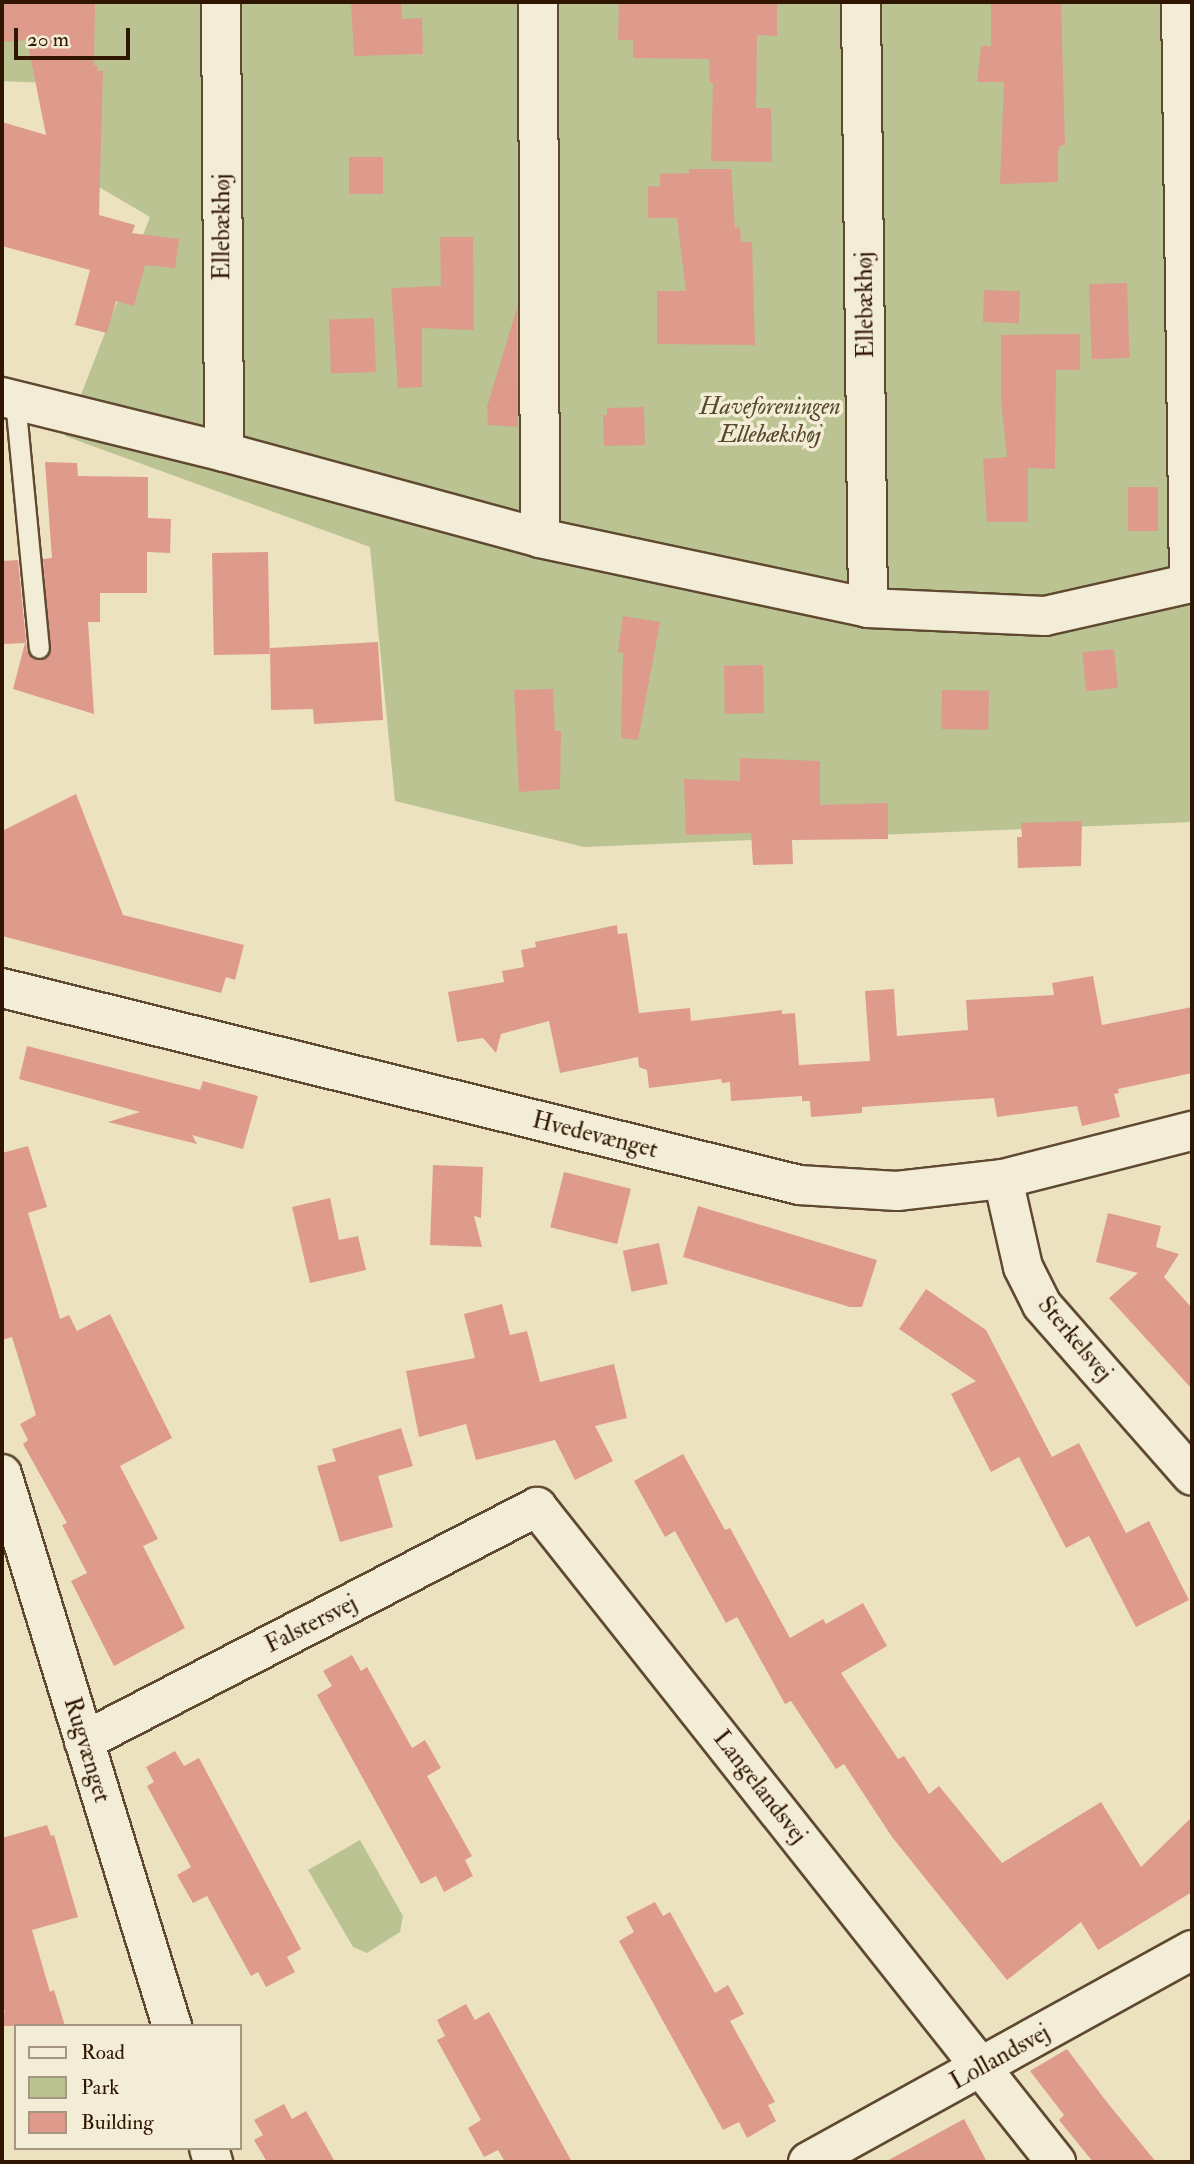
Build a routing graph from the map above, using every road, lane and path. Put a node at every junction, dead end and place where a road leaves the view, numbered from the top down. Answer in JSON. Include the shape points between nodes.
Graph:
{"nodes":[{"id":1,"x":221,"y":2,"type":"edge"},
{"id":2,"x":538,"y":2,"type":"edge"},
{"id":3,"x":861,"y":2,"type":"edge"},
{"id":4,"x":1181,"y":2,"type":"edge"},
{"id":5,"x":8,"y":399,"type":"edge"},
{"id":6,"x":224,"y":452,"type":"junction"},
{"id":7,"x":540,"y":538,"type":"junction"},
{"id":8,"x":1190,"y":583,"type":"edge"},
{"id":9,"x":868,"y":608,"type":"junction"},
{"id":10,"x":39,"y":648,"type":"dead end"},
{"id":11,"x":2,"y":988,"type":"edge"},
{"id":12,"x":1192,"y":1131,"type":"edge"},
{"id":13,"x":1003,"y":1179,"type":"junction"},
{"id":14,"x":2,"y":1474,"type":"edge"},
{"id":15,"x":1192,"y":1476,"type":"edge"},
{"id":16,"x":537,"y":1507,"type":"joint"},
{"id":17,"x":84,"y":1741,"type":"junction"},
{"id":18,"x":1192,"y":1950,"type":"edge"},
{"id":19,"x":171,"y":2024,"type":"edge"},
{"id":20,"x":982,"y":2067,"type":"junction"},
{"id":21,"x":807,"y":2162,"type":"edge"},
{"id":22,"x":1056,"y":2162,"type":"edge"}],
"edges":[{"from":1,"to":6,"type":"street","name":"Ellebækhøj"},
{"from":2,"to":7,"type":"street"},
{"from":3,"to":9,"type":"street","name":"Ellebækhøj"},
{"from":4,"to":8,"type":"street"},
{"from":5,"to":6,"type":"street"},
{"from":5,"to":10,"type":"lane"},
{"from":6,"to":7,"type":"street"},
{"from":7,"to":9,"type":"street"},
{"from":8,"to":9,"type":"street","via":[[1045,616]]},
{"from":11,"to":13,"type":"street","name":"Hvedevænget","via":[[799,1185],[897,1191]]},
{"from":12,"to":13,"type":"street","name":"Hvedevænget"},
{"from":13,"to":15,"type":"street","name":"Sterkelsvej","via":[[1023,1267],[1042,1304]]},
{"from":14,"to":17,"type":"street","name":"Rugvænget"},
{"from":16,"to":17,"type":"street","name":"Falstersvej"},
{"from":16,"to":20,"type":"street","name":"Langelandsvej"},
{"from":17,"to":19,"type":"street","name":"Rugvænget"},
{"from":18,"to":20,"type":"street","name":"Lollandsvej"},
{"from":20,"to":21,"type":"street","name":"Lollandsvej"},
{"from":20,"to":22,"type":"street","name":"Langelandsvej"}]}
